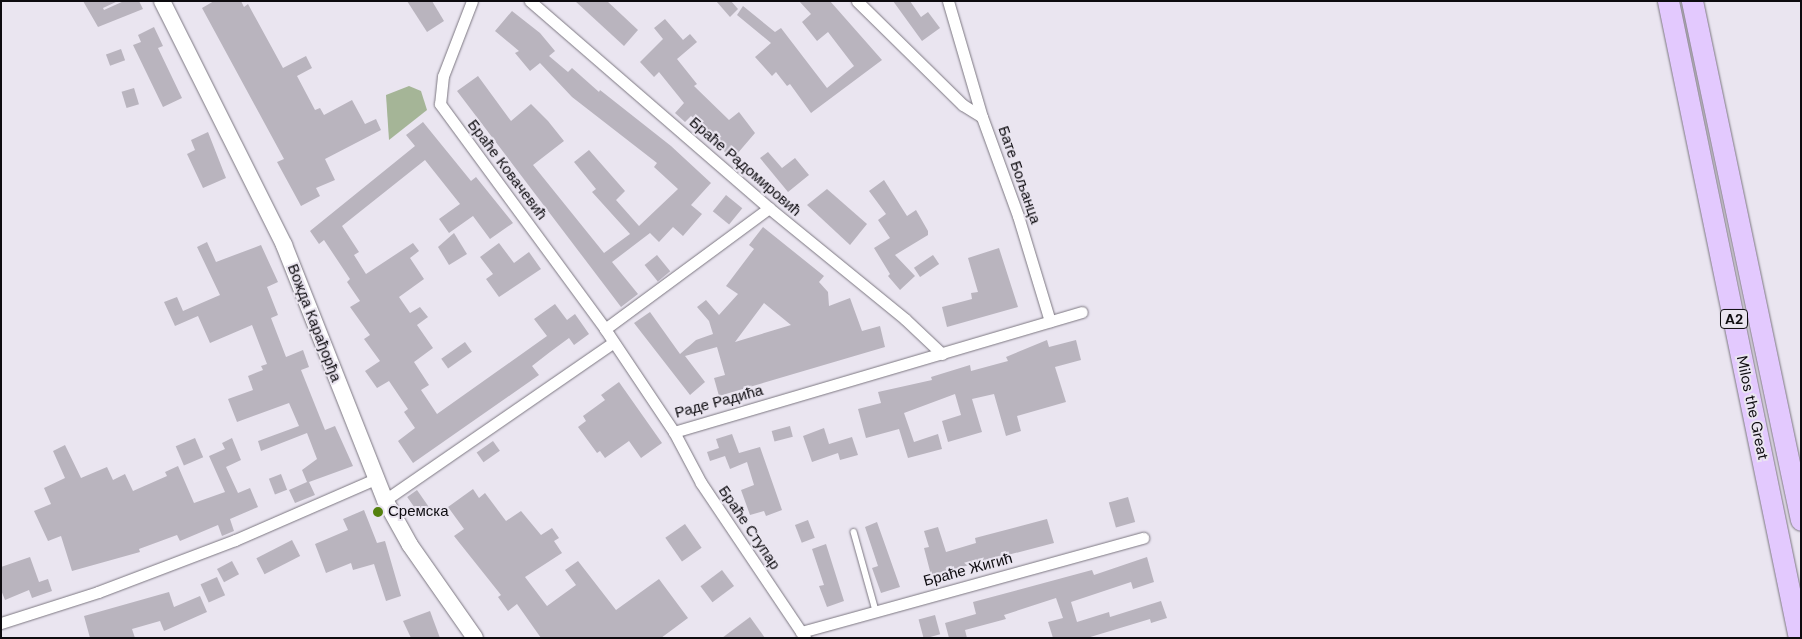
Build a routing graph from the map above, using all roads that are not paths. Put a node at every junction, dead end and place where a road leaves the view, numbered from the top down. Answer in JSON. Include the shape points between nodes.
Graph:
{"nodes":[{"id":1,"x":162,"y":1,"type":"edge"},
{"id":2,"x":472,"y":1,"type":"edge"},
{"id":3,"x":530,"y":1,"type":"edge"},
{"id":4,"x":857,"y":1,"type":"edge"},
{"id":5,"x":948,"y":1,"type":"edge"},
{"id":6,"x":1668,"y":1,"type":"edge"},
{"id":7,"x":1692,"y":1,"type":"edge"},
{"id":8,"x":982,"y":117,"type":"junction"},
{"id":9,"x":769,"y":208,"type":"junction"},
{"id":10,"x":1082,"y":312,"type":"dead end"},
{"id":11,"x":1050,"y":321,"type":"junction"},
{"id":12,"x":605,"y":329,"type":"junction"},
{"id":13,"x":613,"y":343,"type":"junction"},
{"id":14,"x":942,"y":354,"type":"junction"},
{"id":15,"x":674,"y":432,"type":"junction"},
{"id":16,"x":375,"y":479,"type":"junction"},
{"id":17,"x":385,"y":500,"type":"junction"},
{"id":18,"x":1801,"y":520,"type":"edge"},
{"id":19,"x":854,"y":532,"type":"dead end"},
{"id":20,"x":1143,"y":538,"type":"dead end"},
{"id":21,"x":876,"y":611,"type":"junction"},
{"id":22,"x":1,"y":623,"type":"edge"},
{"id":23,"x":803,"y":635,"type":"edge"},
{"id":24,"x":475,"y":638,"type":"edge"},
{"id":25,"x":1799,"y":638,"type":"edge"}],
"edges":[{"from":1,"to":16,"type":"main road","name":"Вожда Карађорђа","via":[[284,245]]},
{"from":2,"to":12,"type":"street","name":"Браће Ковачевић","via":[[443,76],[440,104]]},
{"from":3,"to":9,"type":"street","name":"Браће Радомировић"},
{"from":4,"to":8,"type":"street","name":"Бате Бољанца","via":[[963,106]]},
{"from":5,"to":8,"type":"street"},
{"from":6,"to":25,"type":"highway","name":"Milos the Great","number":"A2"},
{"from":7,"to":18,"type":"highway","name":"Milos the Great","number":"A2"},
{"from":8,"to":11,"type":"street","name":"Бате Бољанца","via":[[1018,216]]},
{"from":9,"to":12,"type":"street"},
{"from":9,"to":14,"type":"street","name":"Браће Радомировић","via":[[905,319]]},
{"from":10,"to":11,"type":"street","name":"Раде Радића"},
{"from":11,"to":14,"type":"street","name":"Раде Радића"},
{"from":12,"to":13,"type":"street","name":"Браће Ковачевић"},
{"from":13,"to":15,"type":"street","name":"Раде Радића"},
{"from":13,"to":17,"type":"street"},
{"from":14,"to":15,"type":"street","name":"Раде Радића"},
{"from":15,"to":23,"type":"street","name":"Браће Ступар","via":[[701,483]]},
{"from":16,"to":17,"type":"main road","name":"Вожда Карађорђа"},
{"from":16,"to":22,"type":"street","via":[[235,540],[98,592]]},
{"from":17,"to":24,"type":"main road","name":"Вожда Карађорђа","via":[[410,545]]},
{"from":19,"to":21,"type":"lane"},
{"from":20,"to":21,"type":"street","name":"Браће Жигић"},
{"from":21,"to":23,"type":"street","name":"Браће Жигић"}]}
